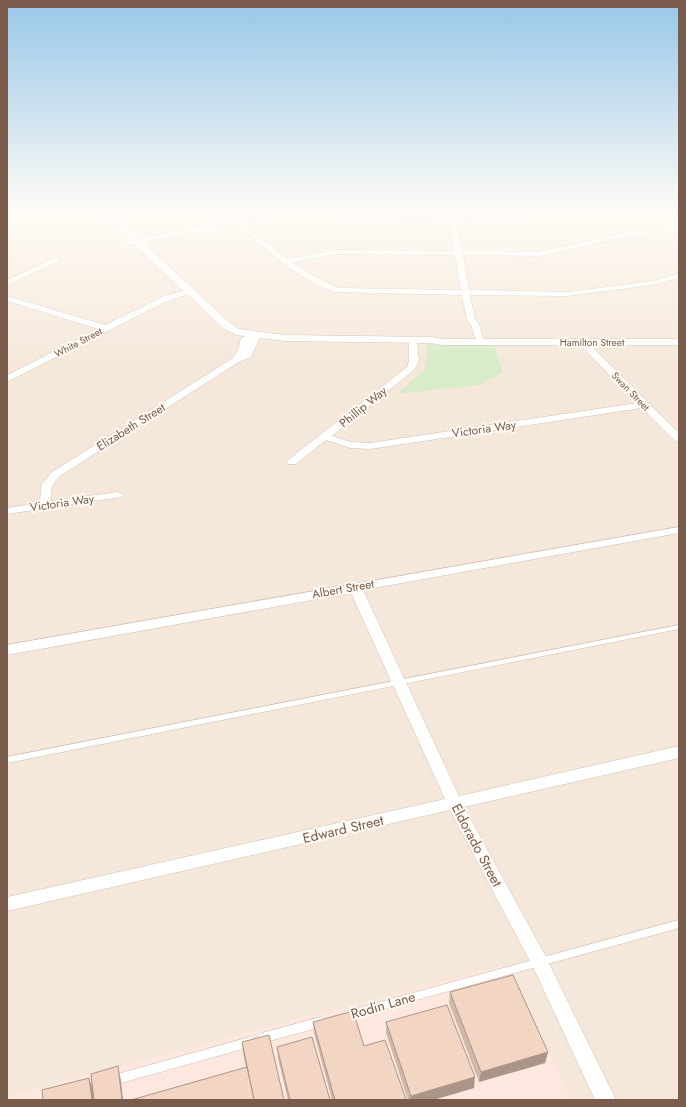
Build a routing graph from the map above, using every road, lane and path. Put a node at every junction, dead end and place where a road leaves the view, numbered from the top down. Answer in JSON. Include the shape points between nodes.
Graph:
{"nodes":[{"id":1,"x":53,"y":262,"type":"edge"},
{"id":2,"x":153,"y":262,"type":"edge"},
{"id":3,"x":287,"y":262,"type":"edge"},
{"id":4,"x":462,"y":262,"type":"edge"},
{"id":5,"x":679,"y":276,"type":"edge"},
{"id":6,"x":7,"y":283,"type":"edge"},
{"id":7,"x":467,"y":293,"type":"junction"},
{"id":8,"x":188,"y":294,"type":"junction"},
{"id":9,"x":7,"y":298,"type":"edge"},
{"id":10,"x":105,"y":328,"type":"junction"},
{"id":11,"x":255,"y":337,"type":"junction"},
{"id":12,"x":474,"y":338,"type":"junction"},
{"id":13,"x":244,"y":340,"type":"junction"},
{"id":14,"x":413,"y":340,"type":"junction"},
{"id":15,"x":679,"y":342,"type":"edge"},
{"id":16,"x":583,"y":343,"type":"junction"},
{"id":17,"x":236,"y":360,"type":"junction"},
{"id":18,"x":7,"y":379,"type":"edge"},
{"id":19,"x":644,"y":405,"type":"junction"},
{"id":20,"x":326,"y":437,"type":"junction"},
{"id":21,"x":679,"y":439,"type":"edge"},
{"id":22,"x":292,"y":462,"type":"dead end"},
{"id":23,"x":118,"y":495,"type":"dead end"},
{"id":24,"x":46,"y":506,"type":"junction"},
{"id":25,"x":7,"y":511,"type":"edge"},
{"id":26,"x":679,"y":530,"type":"edge"},
{"id":27,"x":355,"y":587,"type":"junction"},
{"id":28,"x":679,"y":627,"type":"edge"},
{"id":29,"x":7,"y":650,"type":"edge"},
{"id":30,"x":400,"y":682,"type":"junction"},
{"id":31,"x":679,"y":752,"type":"edge"},
{"id":32,"x":7,"y":760,"type":"edge"},
{"id":33,"x":455,"y":804,"type":"junction"},
{"id":34,"x":7,"y":904,"type":"edge"},
{"id":35,"x":679,"y":924,"type":"edge"},
{"id":36,"x":539,"y":961,"type":"junction"},
{"id":37,"x":102,"y":1083,"type":"edge"},
{"id":38,"x":606,"y":1100,"type":"edge"}],
"edges":[{"from":1,"to":6,"type":"street"},
{"from":2,"to":8,"type":"street","name":"Hamilton Street"},
{"from":3,"to":7,"type":"street","via":[[323,286],[337,290]]},
{"from":4,"to":7,"type":"street"},
{"from":5,"to":7,"type":"street","via":[[652,283],[576,293]]},
{"from":7,"to":12,"type":"street","via":[[471,320],[468,323]]},
{"from":8,"to":10,"type":"street","name":"White Street","via":[[150,306]]},
{"from":8,"to":11,"type":"street","name":"Hamilton Street","via":[[231,329]]},
{"from":8,"to":13,"type":"street","name":"Hamilton Street","via":[[221,332]]},
{"from":9,"to":10,"type":"street"},
{"from":10,"to":18,"type":"street","name":"White Street"},
{"from":11,"to":13,"type":"street","name":"Hamilton Street"},
{"from":11,"to":14,"type":"street","name":"Hamilton Street"},
{"from":11,"to":17,"type":"street","name":"Elizabeth Street","via":[[248,355]]},
{"from":12,"to":14,"type":"street","name":"Hamilton Street","via":[[443,342]]},
{"from":12,"to":16,"type":"street","name":"Hamilton Street"},
{"from":13,"to":17,"type":"street"},
{"from":14,"to":20,"type":"street","name":"Phillip Way","via":[[414,361],[411,368]]},
{"from":15,"to":16,"type":"street","name":"Hamilton Street"},
{"from":16,"to":19,"type":"street","name":"Swan Street"},
{"from":17,"to":24,"type":"street","name":"Elizabeth Street","via":[[56,474],[45,487]]},
{"from":19,"to":20,"type":"street","name":"Victoria Way","via":[[370,446],[350,445]]},
{"from":19,"to":21,"type":"street","name":"Swan Street"},
{"from":20,"to":22,"type":"street","name":"Phillip Way"},
{"from":23,"to":24,"type":"street","name":"Victoria Way"},
{"from":24,"to":25,"type":"street","name":"Victoria Way"},
{"from":26,"to":27,"type":"street","name":"Albert Street"},
{"from":27,"to":29,"type":"street","name":"Albert Street"},
{"from":27,"to":30,"type":"street","name":"Eldorado Street"},
{"from":28,"to":30,"type":"lane"},
{"from":30,"to":32,"type":"lane"},
{"from":30,"to":33,"type":"street","name":"Eldorado Street"},
{"from":31,"to":33,"type":"street","name":"Edward Street"},
{"from":33,"to":34,"type":"street","name":"Edward Street"},
{"from":33,"to":36,"type":"street","name":"Eldorado Street"},
{"from":35,"to":36,"type":"lane","name":"Rodin Lane"},
{"from":36,"to":37,"type":"lane","name":"Rodin Lane"},
{"from":36,"to":38,"type":"street","name":"Eldorado Street"}]}
